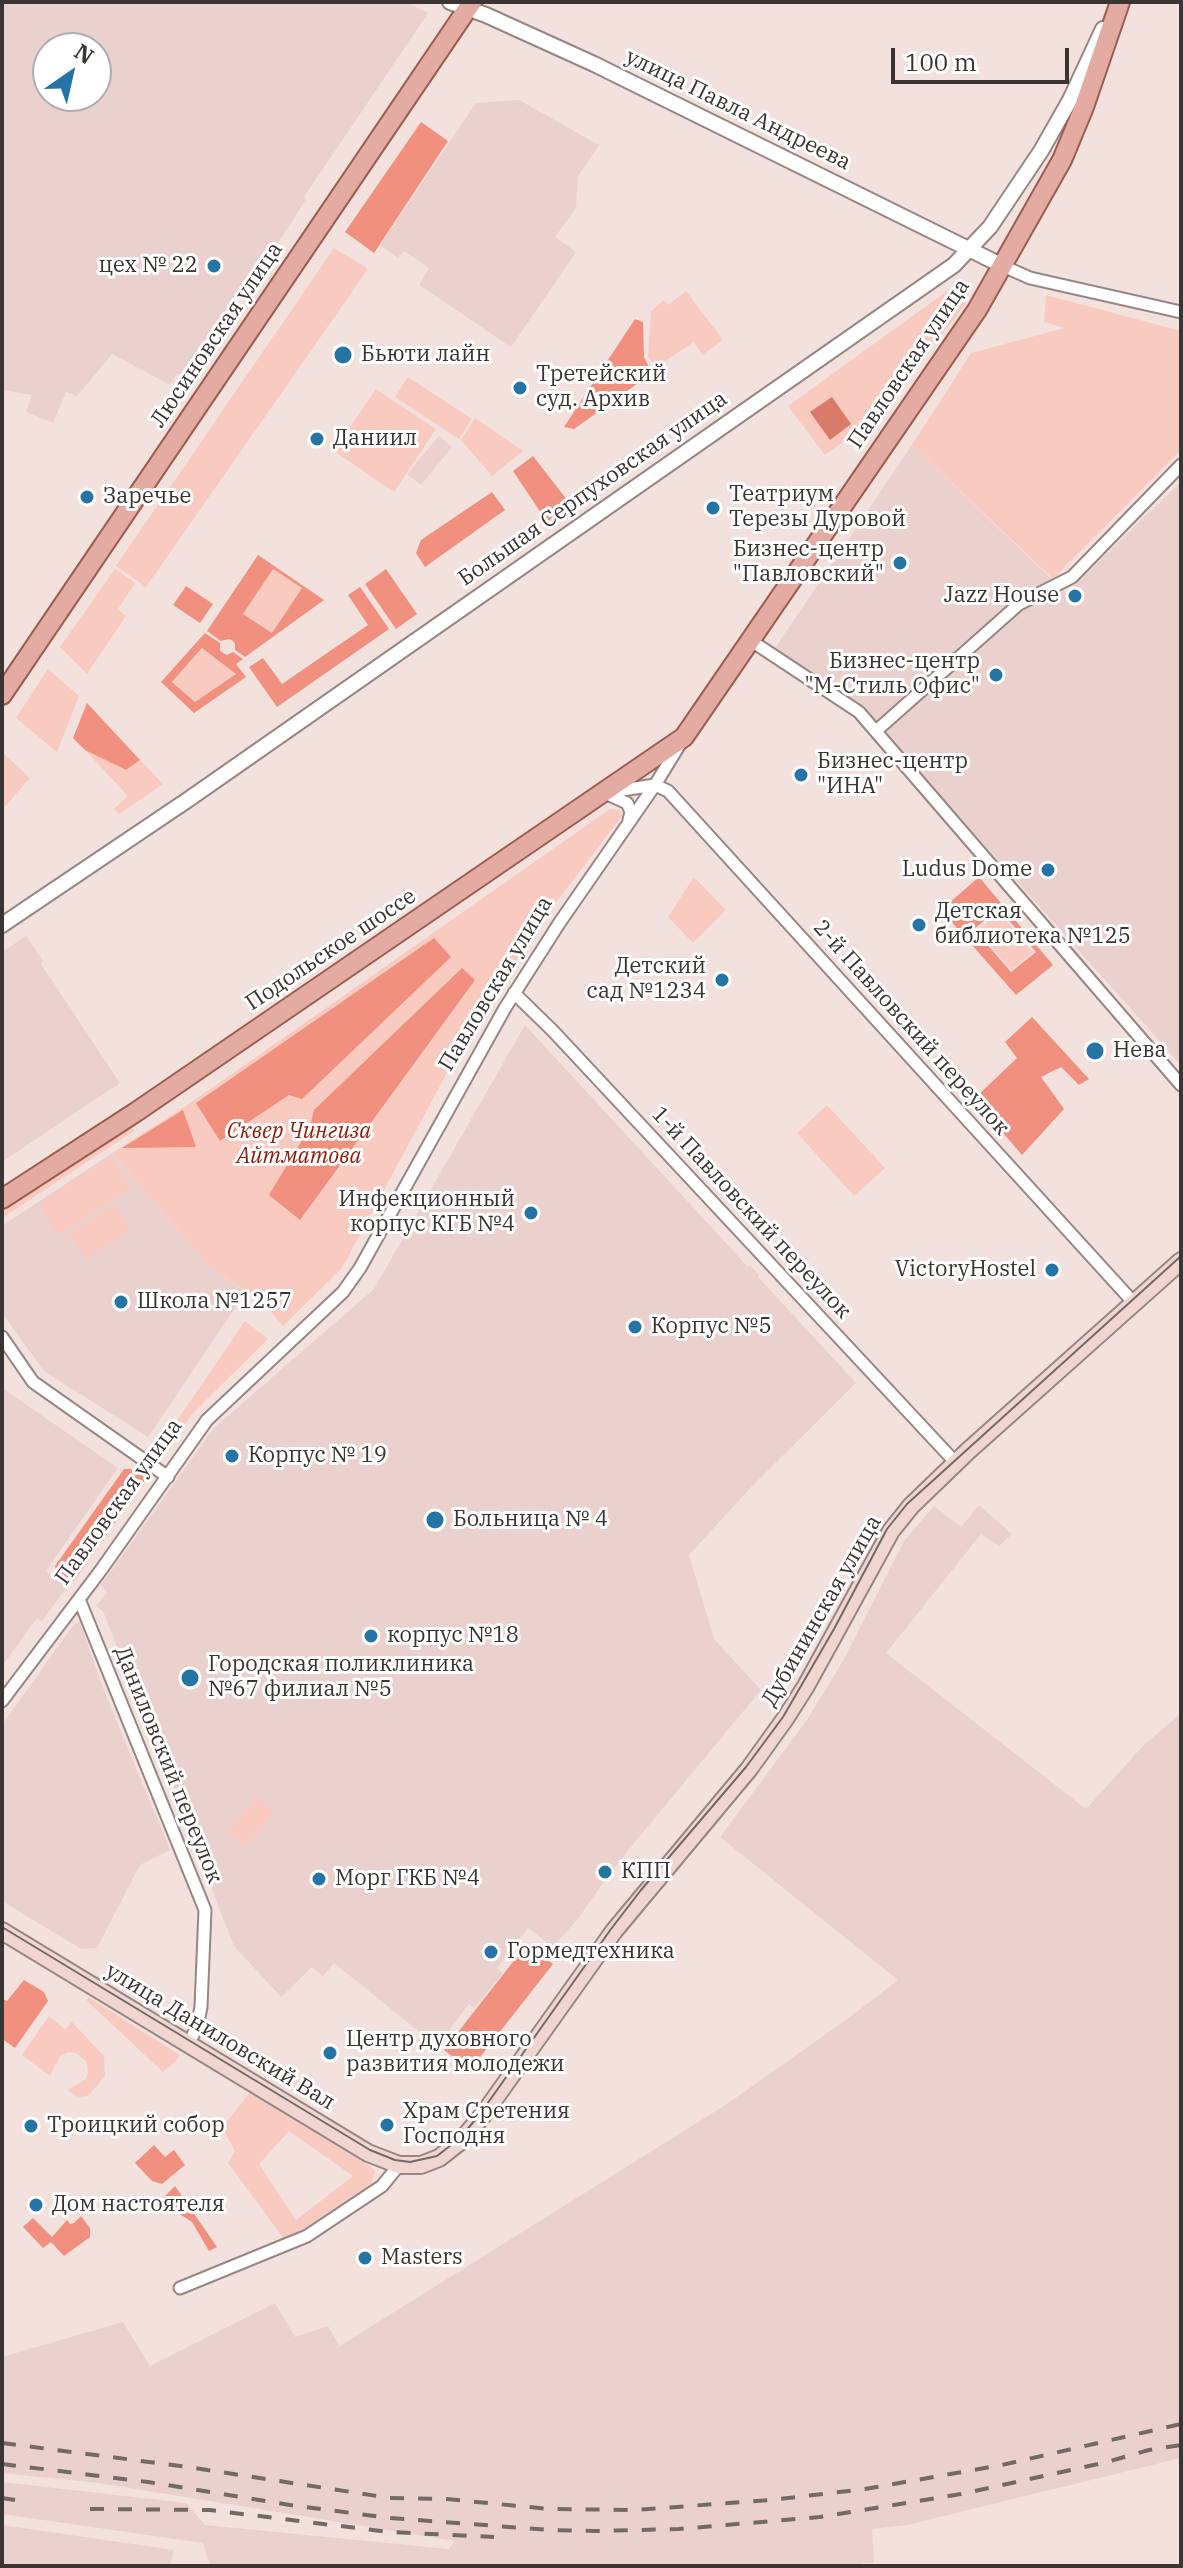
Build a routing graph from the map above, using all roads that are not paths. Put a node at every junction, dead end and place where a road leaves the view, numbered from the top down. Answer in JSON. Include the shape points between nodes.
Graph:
{"nodes":[{"id":1,"x":1118,"y":2,"type":"edge"},
{"id":2,"x":463,"y":4,"type":"edge"},
{"id":3,"x":970,"y":250,"type":"junction"},
{"id":4,"x":1003,"y":266,"type":"junction"},
{"id":5,"x":1181,"y":312,"type":"edge"},
{"id":6,"x":1181,"y":465,"type":"edge"},
{"id":7,"x":750,"y":640,"type":"junction"},
{"id":8,"x":2,"y":695,"type":"edge"},
{"id":9,"x":876,"y":731,"type":"junction"},
{"id":10,"x":684,"y":737,"type":"junction"},
{"id":11,"x":655,"y":785,"type":"junction"},
{"id":12,"x":605,"y":793,"type":"junction"},
{"id":13,"x":629,"y":821,"type":"junction"},
{"id":14,"x":2,"y":925,"type":"edge"},
{"id":15,"x":514,"y":993,"type":"junction"},
{"id":16,"x":1181,"y":1085,"type":"edge"},
{"id":17,"x":2,"y":1199,"type":"edge"},
{"id":18,"x":1181,"y":1261,"type":"edge"},
{"id":19,"x":1134,"y":1303,"type":"junction"},
{"id":20,"x":2,"y":1337,"type":"edge"},
{"id":21,"x":956,"y":1463,"type":"junction"},
{"id":22,"x":168,"y":1477,"type":"junction"},
{"id":23,"x":79,"y":1599,"type":"junction"},
{"id":24,"x":2,"y":1701,"type":"edge"},
{"id":25,"x":2,"y":1931,"type":"edge"},
{"id":26,"x":189,"y":2043,"type":"junction"},
{"id":27,"x":399,"y":2165,"type":"junction"},
{"id":28,"x":421,"y":2165,"type":"joint"},
{"id":29,"x":180,"y":2288,"type":"dead end"}],
"edges":[{"from":1,"to":3,"type":"street","name":"Большая Серпуховская улица","via":[[1041,151]]},
{"from":1,"to":4,"type":"main road","name":"Большая Серпуховская улица","via":[[1062,160]]},
{"from":2,"to":3,"type":"street","name":"улица Павла Андреева"},
{"from":2,"to":8,"type":"main road","name":"Люсиновская улица"},
{"from":3,"to":4,"type":"street","name":"улица Павла Андреева"},
{"from":3,"to":14,"type":"street","name":"Большая Серпуховская улица","via":[[821,360]]},
{"from":4,"to":5,"type":"street","via":[[1030,278]]},
{"from":4,"to":7,"type":"main road","name":"Павловская улица"},
{"from":6,"to":9,"type":"street","via":[[1072,577],[1019,604]]},
{"from":7,"to":9,"type":"street","via":[[859,712]]},
{"from":7,"to":10,"type":"main road","name":"Павловская улица"},
{"from":9,"to":16,"type":"street"},
{"from":10,"to":11,"type":"street","name":"Павловская улица"},
{"from":10,"to":12,"type":"main road","name":"Подольское шоссе"},
{"from":11,"to":12,"type":"street"},
{"from":11,"to":13,"type":"street","name":"Павловская улица"},
{"from":11,"to":19,"type":"street","name":"2-й Павловский переулок","via":[[668,791],[714,840]]},
{"from":12,"to":13,"type":"street","via":[[627,803]]},
{"from":12,"to":17,"type":"main road","name":"Подольское шоссе"},
{"from":13,"to":15,"type":"street","name":"Павловская улица"},
{"from":15,"to":21,"type":"street","name":"1-й Павловский переулок"},
{"from":15,"to":22,"type":"street","name":"Павловская улица","via":[[343,1292],[207,1420]]},
{"from":18,"to":19,"type":"main road","name":"Дубининская улица"},
{"from":19,"to":21,"type":"main road","name":"Дубининская улица"},
{"from":20,"to":22,"type":"street","via":[[33,1382]]},
{"from":21,"to":28,"type":"main road","name":"Дубининская улица","via":[[891,1531],[806,1686],[749,1769],[614,1931],[483,2115],[452,2149]]},
{"from":22,"to":23,"type":"street","name":"Павловская улица"},
{"from":23,"to":24,"type":"street","name":"Павловская улица"},
{"from":23,"to":26,"type":"street","name":"Даниловский переулок","via":[[205,1910],[201,2007]]},
{"from":25,"to":26,"type":"main road","name":"улица Даниловский Вал"},
{"from":26,"to":27,"type":"main road","name":"улица Даниловский Вал","via":[[368,2153]]},
{"from":27,"to":28,"type":"main road","name":"улица Даниловский Вал"},
{"from":27,"to":29,"type":"street","via":[[382,2186],[307,2236]]}]}
